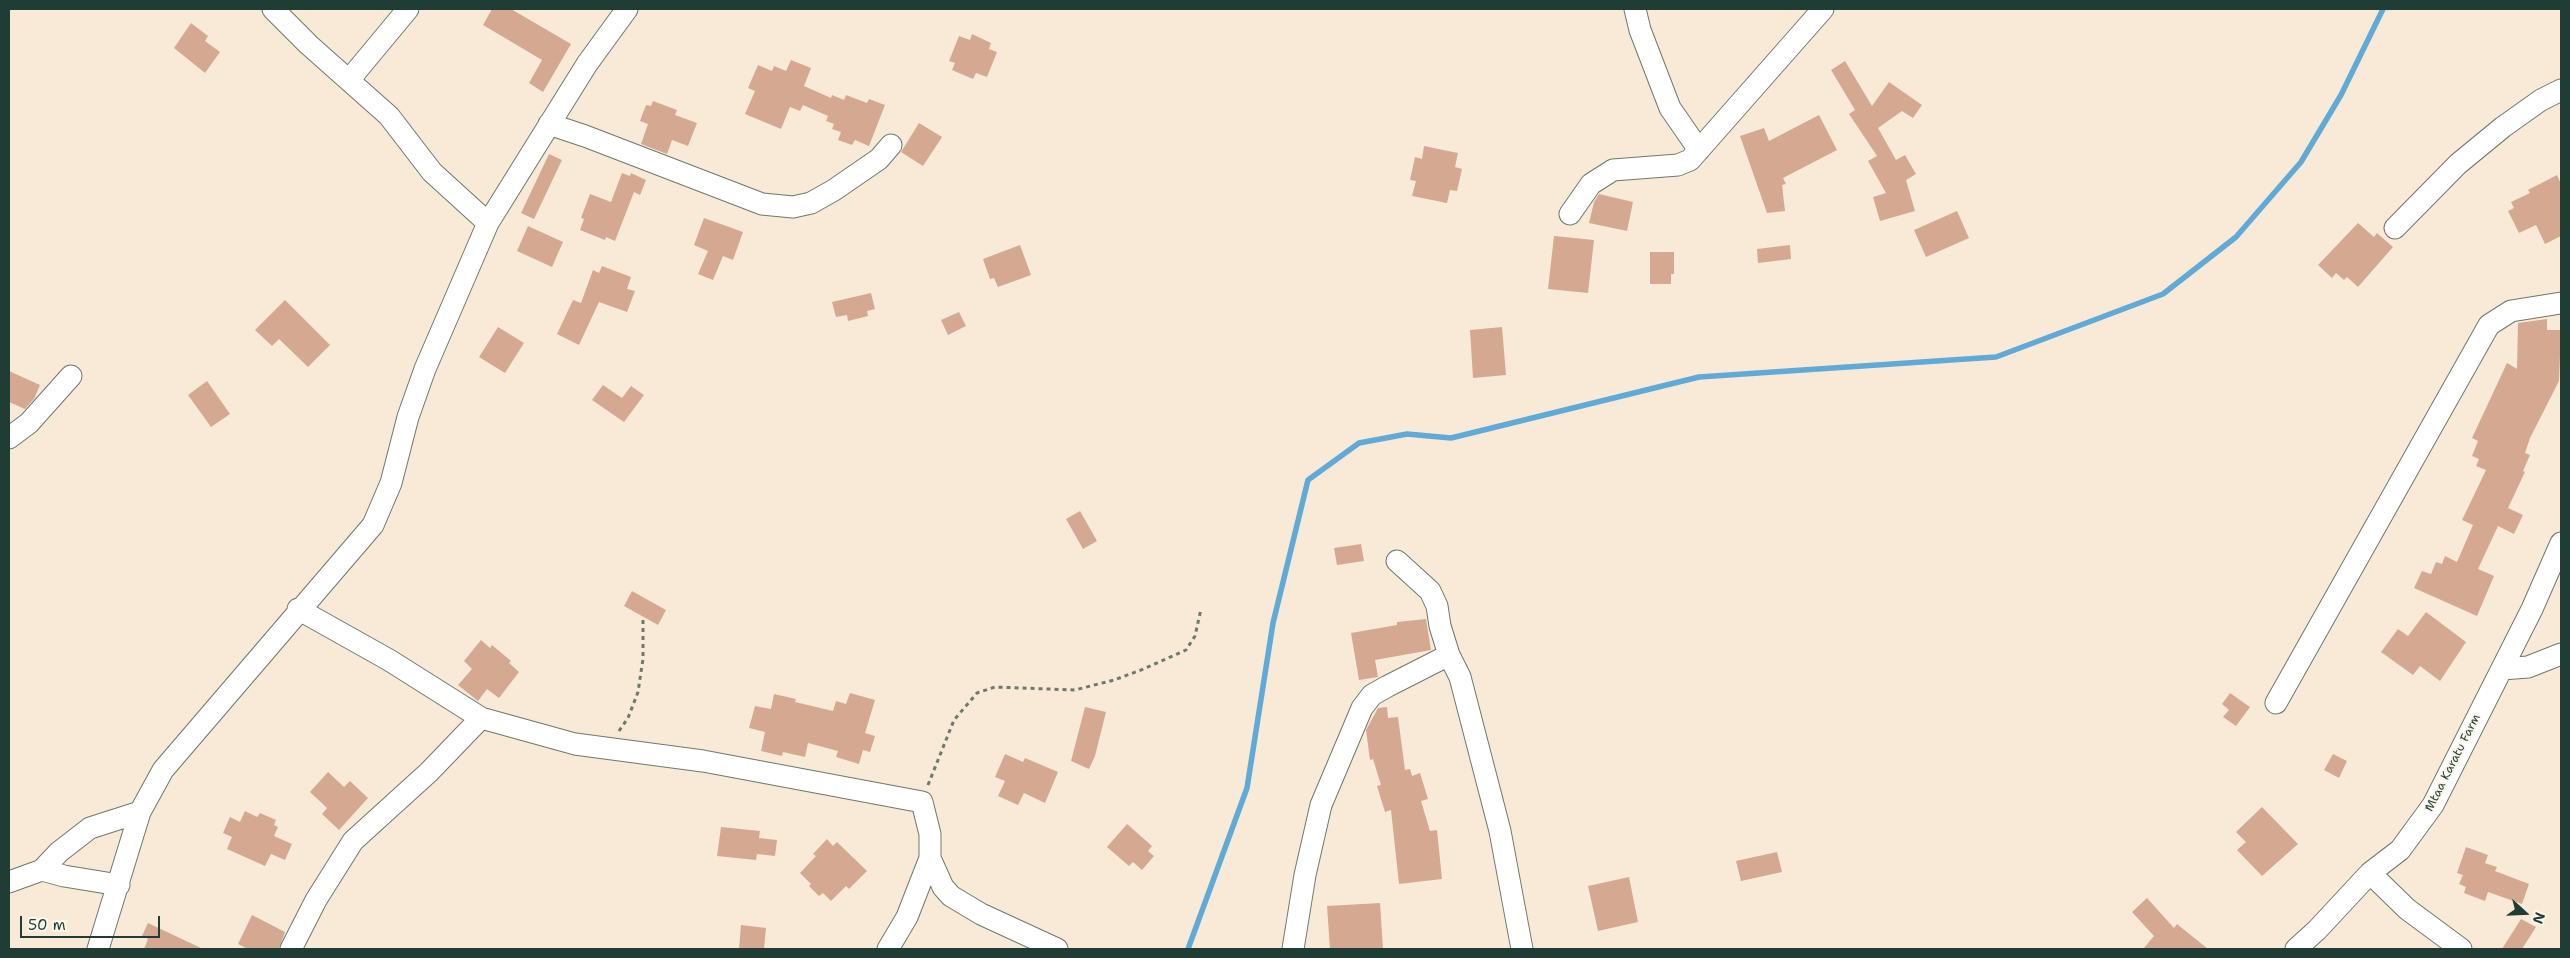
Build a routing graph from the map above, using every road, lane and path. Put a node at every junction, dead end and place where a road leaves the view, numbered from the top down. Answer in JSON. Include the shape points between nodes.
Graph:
{"nodes":[{"id":1,"x":273,"y":9,"type":"edge"},
{"id":2,"x":408,"y":9,"type":"edge"},
{"id":3,"x":627,"y":9,"type":"edge"},
{"id":4,"x":1635,"y":9,"type":"edge"},
{"id":5,"x":1823,"y":9,"type":"edge"},
{"id":6,"x":349,"y":80,"type":"junction"},
{"id":7,"x":2561,"y":90,"type":"edge"},
{"id":8,"x":549,"y":124,"type":"junction"},
{"id":9,"x":891,"y":145,"type":"dead end"},
{"id":10,"x":1699,"y":150,"type":"junction"},
{"id":11,"x":1570,"y":214,"type":"dead end"},
{"id":12,"x":488,"y":223,"type":"junction"},
{"id":13,"x":2395,"y":228,"type":"dead end"},
{"id":14,"x":2561,"y":303,"type":"edge"},
{"id":15,"x":71,"y":376,"type":"dead end"},
{"id":16,"x":9,"y":438,"type":"edge"},
{"id":17,"x":2561,"y":542,"type":"edge"},
{"id":18,"x":1398,"y":561,"type":"dead end"},
{"id":19,"x":298,"y":609,"type":"junction"},
{"id":20,"x":1201,"y":609,"type":"dead end"},
{"id":21,"x":643,"y":619,"type":"dead end"},
{"id":22,"x":2561,"y":654,"type":"edge"},
{"id":23,"x":1450,"y":655,"type":"junction"},
{"id":24,"x":2502,"y":669,"type":"junction"},
{"id":25,"x":2276,"y":703,"type":"dead end"},
{"id":26,"x":481,"y":718,"type":"junction"},
{"id":27,"x":607,"y":749,"type":"junction"},
{"id":28,"x":922,"y":802,"type":"junction"},
{"id":29,"x":140,"y":812,"type":"junction"},
{"id":30,"x":930,"y":858,"type":"junction"},
{"id":31,"x":42,"y":870,"type":"junction"},
{"id":32,"x":2370,"y":874,"type":"junction"},
{"id":33,"x":9,"y":882,"type":"edge"},
{"id":34,"x":119,"y":885,"type":"junction"},
{"id":35,"x":1022,"y":941,"type":"edge"},
{"id":36,"x":98,"y":949,"type":"edge"},
{"id":37,"x":291,"y":949,"type":"edge"},
{"id":38,"x":888,"y":949,"type":"edge"},
{"id":39,"x":1057,"y":949,"type":"edge"},
{"id":40,"x":1293,"y":949,"type":"edge"},
{"id":41,"x":1522,"y":949,"type":"edge"},
{"id":42,"x":2296,"y":949,"type":"edge"},
{"id":43,"x":2461,"y":949,"type":"edge"}],
"edges":[{"from":1,"to":6,"type":"street"},
{"from":2,"to":6,"type":"street"},
{"from":3,"to":8,"type":"street"},
{"from":4,"to":10,"type":"street","via":[[1670,108]]},
{"from":5,"to":10,"type":"street"},
{"from":6,"to":12,"type":"street","via":[[389,116],[432,172]]},
{"from":7,"to":13,"type":"street","via":[[2503,127],[2458,164]]},
{"from":8,"to":9,"type":"street","via":[[762,204],[793,207],[811,203],[834,190],[879,159]]},
{"from":8,"to":12,"type":"street"},
{"from":10,"to":11,"type":"street","via":[[1690,160],[1678,165],[1613,170],[1591,184]]},
{"from":12,"to":19,"type":"street","via":[[425,369],[408,417],[391,483],[373,525]]},
{"from":14,"to":25,"type":"street","via":[[2512,311],[2489,325]]},
{"from":15,"to":16,"type":"street","via":[[29,422]]},
{"from":17,"to":24,"type":"street","name":"Mtaa Karatu Farm"},
{"from":18,"to":23,"type":"street","via":[[1430,591]]},
{"from":19,"to":26,"type":"street","via":[[389,660]]},
{"from":19,"to":29,"type":"street","via":[[163,770]]},
{"from":20,"to":28,"type":"path","via":[[1195,636],[1186,650],[1132,673],[1075,690],[995,687],[977,694],[954,720]]},
{"from":21,"to":27,"type":"path","via":[[643,659],[638,692],[628,718]]},
{"from":22,"to":24,"type":"street","via":[[2528,667]]},
{"from":23,"to":40,"type":"street","via":[[1388,686],[1372,696],[1362,708],[1321,805]]},
{"from":23,"to":41,"type":"street","via":[[1460,677],[1500,831]]},
{"from":24,"to":32,"type":"street","name":"Mtaa Karatu Farm","via":[[2433,806],[2400,850]]},
{"from":26,"to":27,"type":"street","via":[[549,739]]},
{"from":26,"to":37,"type":"street","via":[[429,772],[353,841],[316,900]]},
{"from":27,"to":28,"type":"street","via":[[703,762]]},
{"from":28,"to":30,"type":"street","via":[[930,834]]},
{"from":29,"to":31,"type":"street","via":[[90,828]]},
{"from":29,"to":34,"type":"street"},
{"from":30,"to":35,"type":"street","via":[[943,887],[957,902]]},
{"from":30,"to":38,"type":"street","via":[[907,917]]},
{"from":31,"to":33,"type":"street"},
{"from":31,"to":34,"type":"street"},
{"from":32,"to":42,"type":"street","name":"Mtaa Karatu Farm"},
{"from":32,"to":43,"type":"street","via":[[2407,908]]},
{"from":34,"to":36,"type":"street"},
{"from":35,"to":39,"type":"street"}]}
